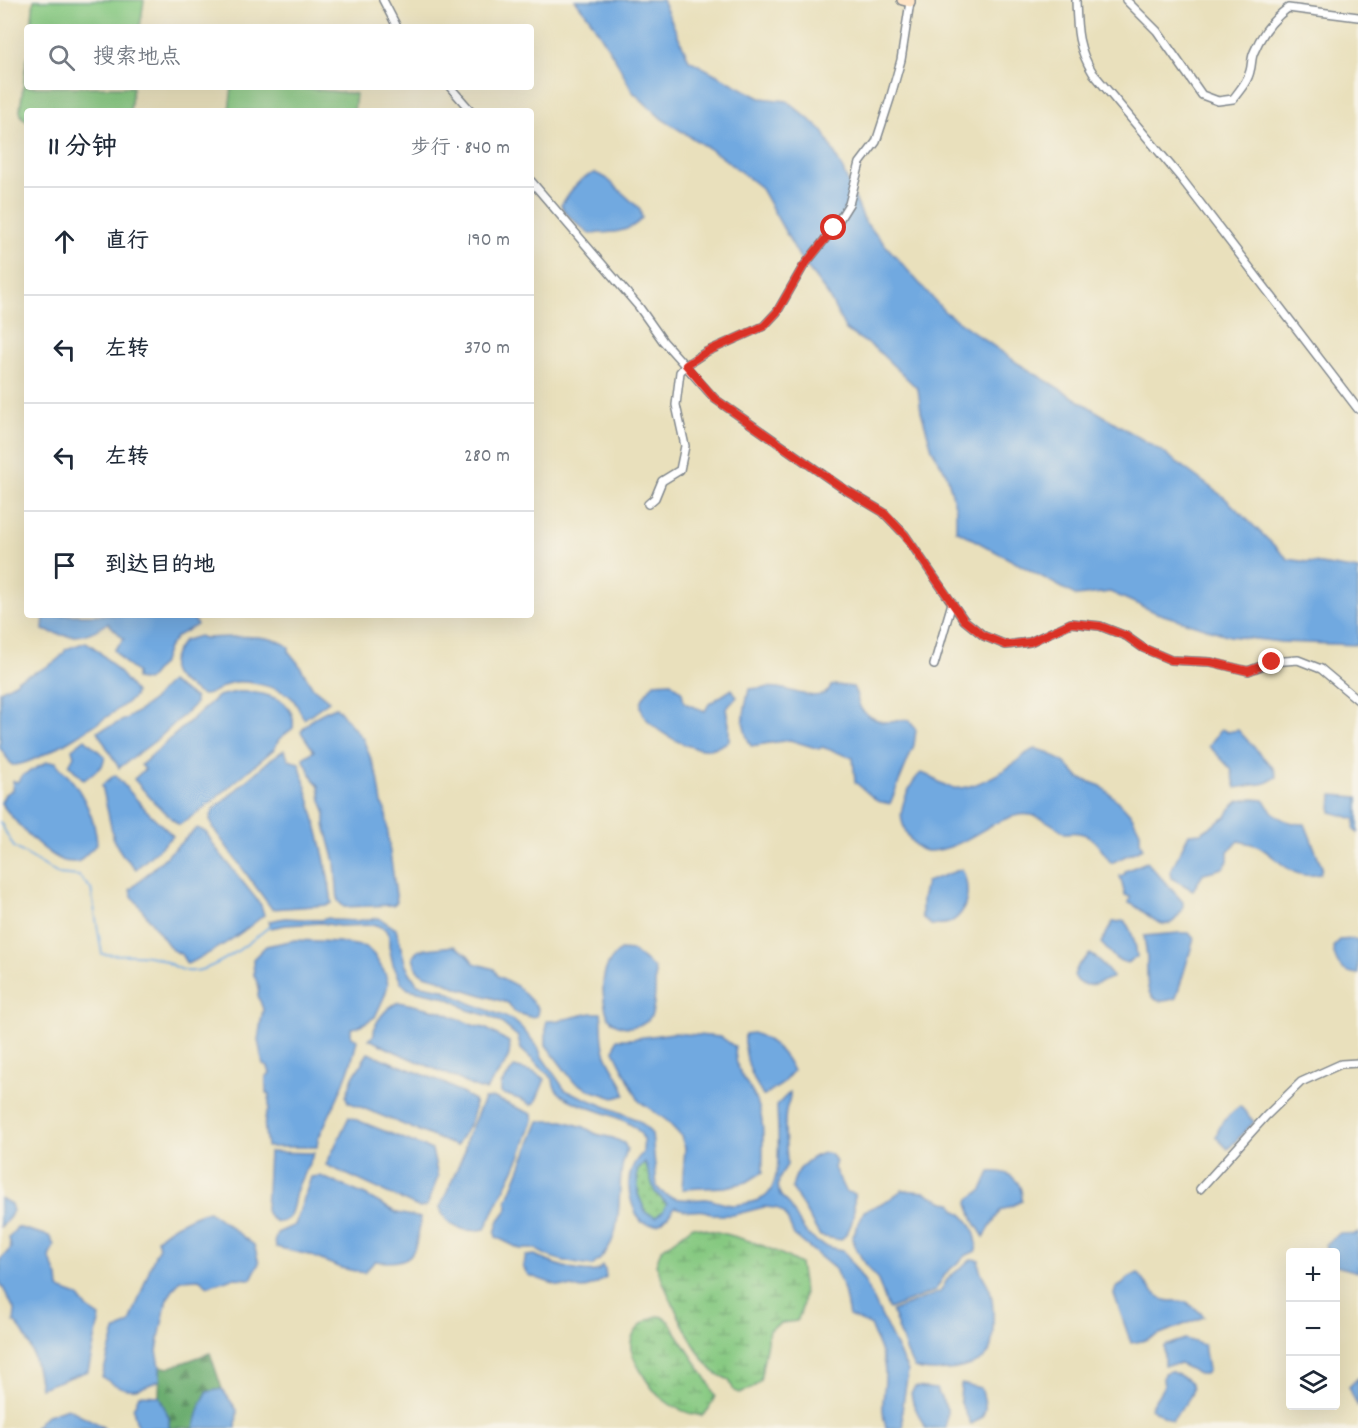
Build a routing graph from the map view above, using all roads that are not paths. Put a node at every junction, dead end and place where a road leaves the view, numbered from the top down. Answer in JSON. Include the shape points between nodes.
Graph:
{"nodes":[{"id":1,"x":383,"y":0,"type":"edge"},
{"id":2,"x":907,"y":0,"type":"edge"},
{"id":3,"x":1076,"y":0,"type":"edge"},
{"id":4,"x":1126,"y":0,"type":"edge"},
{"id":5,"x":1358,"y":16,"type":"edge"},
{"id":6,"x":396,"y":24,"type":"edge"},
{"id":7,"x":453,"y":90,"type":"edge"},
{"id":8,"x":468,"y":108,"type":"edge"},
{"id":9,"x":534,"y":186,"type":"edge"},
{"id":10,"x":686,"y":365,"type":"junction"},
{"id":11,"x":1358,"y":409,"type":"edge"},
{"id":12,"x":648,"y":504,"type":"dead end"},
{"id":13,"x":952,"y":603,"type":"junction"},
{"id":14,"x":934,"y":665,"type":"dead end"},
{"id":15,"x":1358,"y":700,"type":"edge"},
{"id":16,"x":1358,"y":1063,"type":"edge"},
{"id":17,"x":1200,"y":1189,"type":"dead end"}],
"edges":[{"from":1,"to":6,"type":"street"},
{"from":2,"to":10,"type":"street","via":[[901,60],[890,99],[876,142],[860,163],[849,204],[764,326]]},
{"from":3,"to":11,"type":"street","via":[[1079,40],[1093,73],[1181,178]]},
{"from":4,"to":5,"type":"street","via":[[1157,32],[1202,95],[1218,101],[1233,99],[1243,86],[1263,35],[1288,8]]},
{"from":7,"to":8,"type":"street"},
{"from":9,"to":10,"type":"street"},
{"from":10,"to":12,"type":"street","via":[[680,372],[676,405],[685,446],[680,470],[662,482]]},
{"from":10,"to":13,"type":"street","via":[[715,399],[883,512],[905,535]]},
{"from":13,"to":14,"type":"street"},
{"from":13,"to":15,"type":"street","via":[[964,620],[984,636],[1006,645],[1030,642],[1071,623],[1100,626],[1171,660],[1211,662],[1248,671],[1272,662],[1298,660],[1321,669]]},
{"from":16,"to":17,"type":"street","via":[[1341,1064],[1301,1082]]}]}
